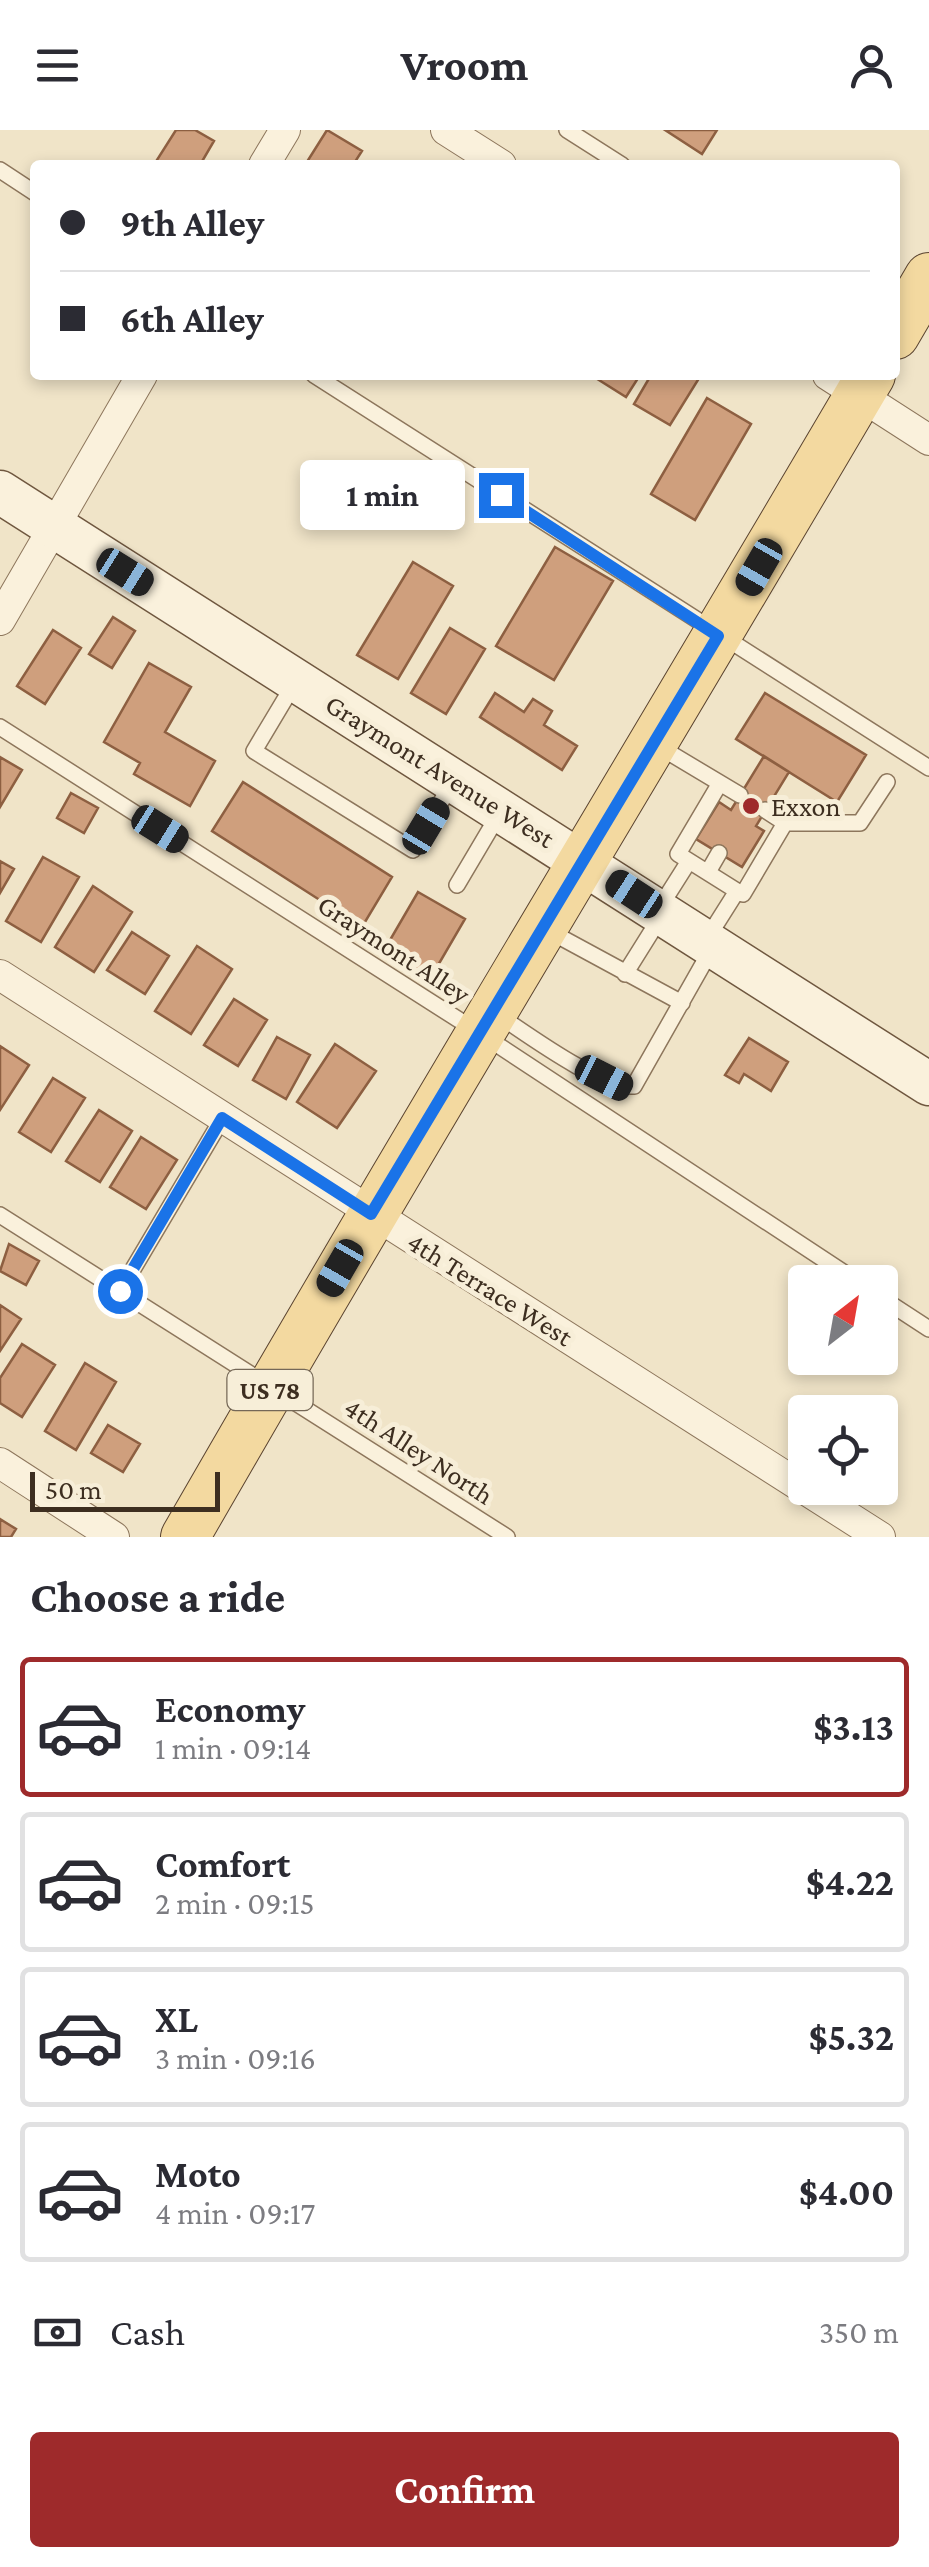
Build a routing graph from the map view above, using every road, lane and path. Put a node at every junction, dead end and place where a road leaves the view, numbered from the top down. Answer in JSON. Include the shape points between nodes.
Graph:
{"nodes":[{"id":1,"x":285,"y":130,"type":"edge"},
{"id":2,"x":446,"y":130,"type":"edge"},
{"id":3,"x":567,"y":130,"type":"edge"},
{"id":4,"x":267,"y":160,"type":"edge"},
{"id":5,"x":492,"y":160,"type":"edge"},
{"id":6,"x":614,"y":160,"type":"edge"},
{"id":7,"x":0,"y":170,"type":"edge"},
{"id":8,"x":30,"y":190,"type":"edge"},
{"id":9,"x":929,"y":277,"type":"edge"},
{"id":10,"x":900,"y":326,"type":"edge"},
{"id":11,"x":139,"y":380,"type":"edge"},
{"id":12,"x":322,"y":380,"type":"edge"},
{"id":13,"x":853,"y":382,"type":"edge"},
{"id":14,"x":929,"y":440,"type":"edge"},
{"id":15,"x":0,"y":492,"type":"edge"},
{"id":16,"x":54,"y":527,"type":"junction"},
{"id":17,"x":0,"y":620,"type":"edge"},
{"id":18,"x":718,"y":636,"type":"junction"},
{"id":19,"x":296,"y":680,"type":"junction"},
{"id":20,"x":0,"y":727,"type":"edge"},
{"id":21,"x":655,"y":744,"type":"junction"},
{"id":22,"x":929,"y":768,"type":"edge"},
{"id":23,"x":454,"y":780,"type":"junction"},
{"id":24,"x":887,"y":782,"type":"dead end"},
{"id":25,"x":720,"y":783,"type":"junction"},
{"id":26,"x":740,"y":795,"type":"dead end"},
{"id":27,"x":501,"y":810,"type":"junction"},
{"id":28,"x":766,"y":810,"type":"dead end"},
{"id":29,"x":786,"y":822,"type":"junction"},
{"id":30,"x":719,"y":853,"type":"dead end"},
{"id":31,"x":690,"y":860,"type":"junction"},
{"id":32,"x":585,"y":863,"type":"junction"},
{"id":33,"x":708,"y":872,"type":"junction"},
{"id":34,"x":456,"y":885,"type":"dead end"},
{"id":35,"x":737,"y":891,"type":"junction"},
{"id":36,"x":661,"y":912,"type":"junction"},
{"id":37,"x":546,"y":929,"type":"junction"},
{"id":38,"x":710,"y":943,"type":"junction"},
{"id":39,"x":625,"y":974,"type":"junction"},
{"id":40,"x":0,"y":975,"type":"edge"},
{"id":41,"x":682,"y":1003,"type":"junction"},
{"id":42,"x":488,"y":1023,"type":"junction"},
{"id":43,"x":929,"y":1084,"type":"edge"},
{"id":44,"x":222,"y":1118,"type":"junction"},
{"id":45,"x":371,"y":1214,"type":"junction"},
{"id":46,"x":0,"y":1215,"type":"edge"},
{"id":47,"x":834,"y":1265,"type":"edge"},
{"id":48,"x":120,"y":1291,"type":"junction"},
{"id":49,"x":898,"y":1309,"type":"edge"},
{"id":50,"x":929,"y":1329,"type":"edge"},
{"id":51,"x":272,"y":1386,"type":"junction"},
{"id":52,"x":0,"y":1463,"type":"edge"},
{"id":53,"x":114,"y":1537,"type":"edge"},
{"id":54,"x":185,"y":1537,"type":"edge"},
{"id":55,"x":507,"y":1537,"type":"edge"},
{"id":56,"x":880,"y":1537,"type":"edge"}],
"edges":[{"from":1,"to":4,"type":"street"},
{"from":2,"to":5,"type":"street"},
{"from":3,"to":6,"type":"lane"},
{"from":7,"to":8,"type":"lane"},
{"from":9,"to":10,"type":"main road"},
{"from":11,"to":16,"type":"street"},
{"from":12,"to":18,"type":"lane"},
{"from":13,"to":14,"type":"street"},
{"from":13,"to":18,"type":"main road","number":"US 78"},
{"from":15,"to":16,"type":"main road","name":"Graymont Avenue West"},
{"from":16,"to":17,"type":"street","via":[[16,580]]},
{"from":16,"to":19,"type":"main road","name":"Graymont Avenue West"},
{"from":18,"to":21,"type":"main road","number":"US 78"},
{"from":18,"to":22,"type":"lane"},
{"from":19,"to":23,"type":"main road","name":"Graymont Avenue West"},
{"from":19,"to":23,"type":"lane","via":[[254,751],[413,850]]},
{"from":20,"to":42,"type":"lane","name":"Graymont Alley"},
{"from":21,"to":25,"type":"lane"},
{"from":21,"to":32,"type":"main road","number":"US 78"},
{"from":23,"to":27,"type":"main road","name":"Graymont Avenue West"},
{"from":24,"to":29,"type":"lane","via":[[860,824]]},
{"from":25,"to":26,"type":"lane"},
{"from":25,"to":31,"type":"lane","via":[[678,854]]},
{"from":27,"to":32,"type":"main road","name":"Graymont Avenue West"},
{"from":27,"to":34,"type":"lane"},
{"from":28,"to":29,"type":"lane"},
{"from":29,"to":35,"type":"lane","via":[[743,894]]},
{"from":30,"to":33,"type":"lane"},
{"from":31,"to":33,"type":"lane"},
{"from":31,"to":36,"type":"lane"},
{"from":32,"to":36,"type":"main road","name":"Graymont Avenue West"},
{"from":32,"to":37,"type":"main road","number":"US 78"},
{"from":33,"to":35,"type":"lane"},
{"from":35,"to":38,"type":"lane"},
{"from":36,"to":38,"type":"main road","name":"Graymont Avenue West"},
{"from":36,"to":39,"type":"lane"},
{"from":37,"to":39,"type":"lane"},
{"from":37,"to":42,"type":"main road","number":"US 78"},
{"from":38,"to":41,"type":"lane"},
{"from":38,"to":43,"type":"main road","name":"Graymont Avenue West"},
{"from":39,"to":41,"type":"lane"},
{"from":40,"to":44,"type":"street","name":"4th Terrace West"},
{"from":41,"to":42,"type":"lane","via":[[634,1086],[622,1087]]},
{"from":42,"to":45,"type":"main road","number":"US 78"},
{"from":42,"to":47,"type":"lane","name":"Graymont Alley"},
{"from":44,"to":45,"type":"street","name":"4th Terrace West"},
{"from":44,"to":48,"type":"lane"},
{"from":45,"to":51,"type":"main road","number":"US 78"},
{"from":45,"to":56,"type":"street","name":"4th Terrace West"},
{"from":46,"to":48,"type":"lane","name":"4th Alley North"},
{"from":48,"to":51,"type":"lane","name":"4th Alley North"},
{"from":49,"to":50,"type":"lane"},
{"from":51,"to":54,"type":"main road","number":"US 78"},
{"from":51,"to":55,"type":"lane","name":"4th Alley North"},
{"from":52,"to":53,"type":"street"}]}
